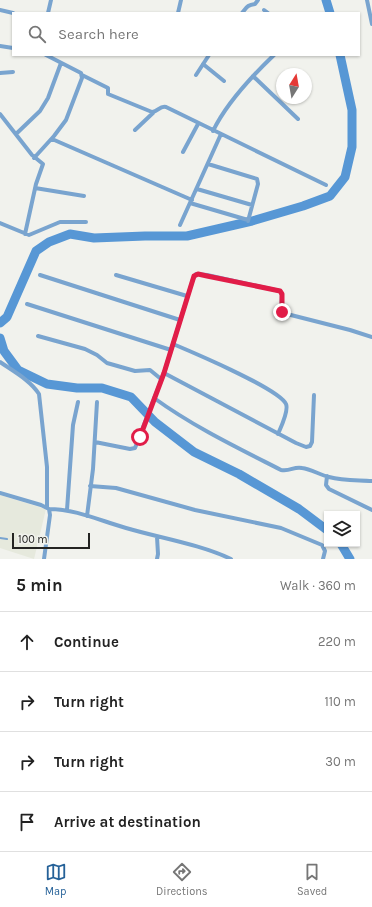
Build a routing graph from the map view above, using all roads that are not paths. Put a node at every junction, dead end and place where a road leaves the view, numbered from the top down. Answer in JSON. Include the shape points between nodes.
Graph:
{"nodes":[{"id":1,"x":51,"y":0,"type":"edge"},
{"id":2,"x":182,"y":0,"type":"edge"},
{"id":3,"x":258,"y":0,"type":"edge"},
{"id":4,"x":367,"y":0,"type":"edge"},
{"id":5,"x":0,"y":10,"type":"edge"},
{"id":6,"x":264,"y":10,"type":"dead end"},
{"id":7,"x":48,"y":12,"type":"edge"},
{"id":8,"x":178,"y":12,"type":"edge"},
{"id":9,"x":243,"y":12,"type":"edge"},
{"id":10,"x":267,"y":12,"type":"edge"},
{"id":11,"x":12,"y":13,"type":"edge"},
{"id":12,"x":372,"y":24,"type":"edge"},
{"id":13,"x":0,"y":46,"type":"edge"},
{"id":14,"x":12,"y":48,"type":"edge"},
{"id":15,"x":48,"y":56,"type":"edge"},
{"id":16,"x":208,"y":56,"type":"edge"},
{"id":17,"x":273,"y":56,"type":"edge"},
{"id":18,"x":61,"y":63,"type":"junction"},
{"id":19,"x":203,"y":64,"type":"junction"},
{"id":20,"x":13,"y":72,"type":"dead end"},
{"id":21,"x":0,"y":73,"type":"edge"},
{"id":22,"x":82,"y":74,"type":"junction"},
{"id":23,"x":196,"y":75,"type":"dead end"},
{"id":24,"x":253,"y":76,"type":"junction"},
{"id":25,"x":224,"y":81,"type":"dead end"},
{"id":26,"x":154,"y":112,"type":"junction"},
{"id":27,"x":0,"y":114,"type":"edge"},
{"id":28,"x":298,"y":119,"type":"dead end"},
{"id":29,"x":198,"y":124,"type":"junction"},
{"id":30,"x":135,"y":130,"type":"dead end"},
{"id":31,"x":213,"y":131,"type":"junction"},
{"id":32,"x":16,"y":134,"type":"junction"},
{"id":33,"x":221,"y":134,"type":"junction"},
{"id":34,"x":52,"y":139,"type":"junction"},
{"id":35,"x":183,"y":152,"type":"dead end"},
{"id":36,"x":34,"y":158,"type":"junction"},
{"id":37,"x":208,"y":164,"type":"junction"},
{"id":38,"x":326,"y":185,"type":"dead end"},
{"id":39,"x":35,"y":188,"type":"junction"},
{"id":40,"x":197,"y":189,"type":"junction"},
{"id":41,"x":84,"y":196,"type":"dead end"},
{"id":42,"x":191,"y":202,"type":"junction"},
{"id":43,"x":252,"y":205,"type":"junction"},
{"id":44,"x":86,"y":222,"type":"dead end"},
{"id":45,"x":0,"y":223,"type":"edge"},
{"id":46,"x":180,"y":225,"type":"dead end"},
{"id":47,"x":25,"y":234,"type":"junction"},
{"id":48,"x":40,"y":275,"type":"dead end"},
{"id":49,"x":116,"y":275,"type":"dead end"},
{"id":50,"x":187,"y":296,"type":"junction"},
{"id":51,"x":27,"y":304,"type":"dead end"},
{"id":52,"x":180,"y":320,"type":"junction"},
{"id":53,"x":38,"y":336,"type":"dead end"},
{"id":54,"x":372,"y":337,"type":"edge"},
{"id":55,"x":173,"y":344,"type":"junction"},
{"id":56,"x":171,"y":350,"type":"junction"},
{"id":57,"x":0,"y":362,"type":"edge"},
{"id":58,"x":164,"y":373,"type":"junction"},
{"id":59,"x":161,"y":379,"type":"junction"},
{"id":60,"x":314,"y":395,"type":"dead end"},
{"id":61,"x":154,"y":400,"type":"junction"},
{"id":62,"x":78,"y":402,"type":"dead end"},
{"id":63,"x":98,"y":402,"type":"dead end"},
{"id":64,"x":278,"y":434,"type":"junction"},
{"id":65,"x":95,"y":442,"type":"junction"},
{"id":66,"x":326,"y":476,"type":"junction"},
{"id":67,"x":372,"y":480,"type":"edge"},
{"id":68,"x":90,"y":486,"type":"junction"},
{"id":69,"x":0,"y":493,"type":"edge"},
{"id":70,"x":48,"y":508,"type":"junction"},
{"id":71,"x":68,"y":510,"type":"junction"},
{"id":72,"x":372,"y":510,"type":"edge"},
{"id":73,"x":86,"y":516,"type":"junction"},
{"id":74,"x":157,"y":537,"type":"junction"},
{"id":75,"x":0,"y":538,"type":"edge"},
{"id":76,"x":7,"y":539,"type":"dead end"},
{"id":77,"x":44,"y":559,"type":"edge"},
{"id":78,"x":157,"y":559,"type":"edge"},
{"id":79,"x":231,"y":559,"type":"edge"},
{"id":80,"x":323,"y":559,"type":"edge"}],
"edges":[{"from":1,"to":7,"type":"street"},
{"from":2,"to":8,"type":"street"},
{"from":3,"to":9,"type":"street","via":[[255,4],[247,6]]},
{"from":4,"to":12,"type":"street"},
{"from":5,"to":11,"type":"street"},
{"from":6,"to":10,"type":"street"},
{"from":13,"to":14,"type":"street"},
{"from":15,"to":18,"type":"street"},
{"from":16,"to":19,"type":"street"},
{"from":17,"to":24,"type":"street"},
{"from":18,"to":22,"type":"street"},
{"from":18,"to":32,"type":"street","via":[[48,98],[40,111]]},
{"from":19,"to":23,"type":"street"},
{"from":19,"to":25,"type":"street"},
{"from":20,"to":21,"type":"street"},
{"from":22,"to":26,"type":"street","via":[[108,88],[108,94]]},
{"from":22,"to":34,"type":"street","via":[[66,120]]},
{"from":24,"to":28,"type":"street"},
{"from":24,"to":31,"type":"street","via":[[222,114]]},
{"from":26,"to":29,"type":"street","via":[[164,106]]},
{"from":26,"to":30,"type":"street"},
{"from":27,"to":32,"type":"street"},
{"from":29,"to":31,"type":"street"},
{"from":29,"to":35,"type":"street"},
{"from":31,"to":33,"type":"street"},
{"from":32,"to":36,"type":"street"},
{"from":33,"to":37,"type":"street"},
{"from":33,"to":38,"type":"street"},
{"from":34,"to":36,"type":"street"},
{"from":34,"to":42,"type":"street"},
{"from":36,"to":39,"type":"street","via":[[43,164]]},
{"from":37,"to":40,"type":"street"},
{"from":37,"to":43,"type":"street","via":[[257,179]]},
{"from":39,"to":41,"type":"street"},
{"from":39,"to":47,"type":"street"},
{"from":40,"to":42,"type":"street"},
{"from":40,"to":43,"type":"street"},
{"from":42,"to":43,"type":"street","via":[[248,220]]},
{"from":42,"to":46,"type":"street"},
{"from":44,"to":47,"type":"street","via":[[60,222],[32,234]]},
{"from":45,"to":47,"type":"street"},
{"from":48,"to":52,"type":"street"},
{"from":49,"to":50,"type":"street"},
{"from":50,"to":52,"type":"street"},
{"from":50,"to":54,"type":"street","via":[[196,274],[278,290],[282,294],[283,313]]},
{"from":51,"to":56,"type":"street"},
{"from":52,"to":55,"type":"street"},
{"from":53,"to":59,"type":"street","via":[[85,349],[114,365],[135,371],[150,370]]},
{"from":55,"to":56,"type":"street"},
{"from":55,"to":64,"type":"street","via":[[232,370],[282,399],[286,404],[286,411]]},
{"from":56,"to":58,"type":"street"},
{"from":57,"to":70,"type":"street","via":[[38,394],[47,467]]},
{"from":58,"to":59,"type":"street"},
{"from":58,"to":64,"type":"street"},
{"from":59,"to":61,"type":"street"},
{"from":60,"to":64,"type":"street","via":[[310,446],[300,445]]},
{"from":61,"to":65,"type":"street","via":[[134,449]]},
{"from":61,"to":66,"type":"street","via":[[200,428],[281,470],[302,468]]},
{"from":62,"to":71,"type":"street","via":[[73,425]]},
{"from":63,"to":65,"type":"street"},
{"from":65,"to":68,"type":"street"},
{"from":66,"to":67,"type":"street","via":[[353,481]]},
{"from":66,"to":72,"type":"street","via":[[326,485],[329,488]]},
{"from":68,"to":73,"type":"street"},
{"from":68,"to":80,"type":"street","via":[[116,488],[195,510],[281,528],[322,545],[325,551]]},
{"from":69,"to":70,"type":"street"},
{"from":70,"to":71,"type":"street"},
{"from":70,"to":77,"type":"street","via":[[50,515]]},
{"from":71,"to":73,"type":"street"},
{"from":73,"to":74,"type":"street"},
{"from":74,"to":78,"type":"street"},
{"from":74,"to":79,"type":"street"},
{"from":75,"to":76,"type":"lane"}]}
